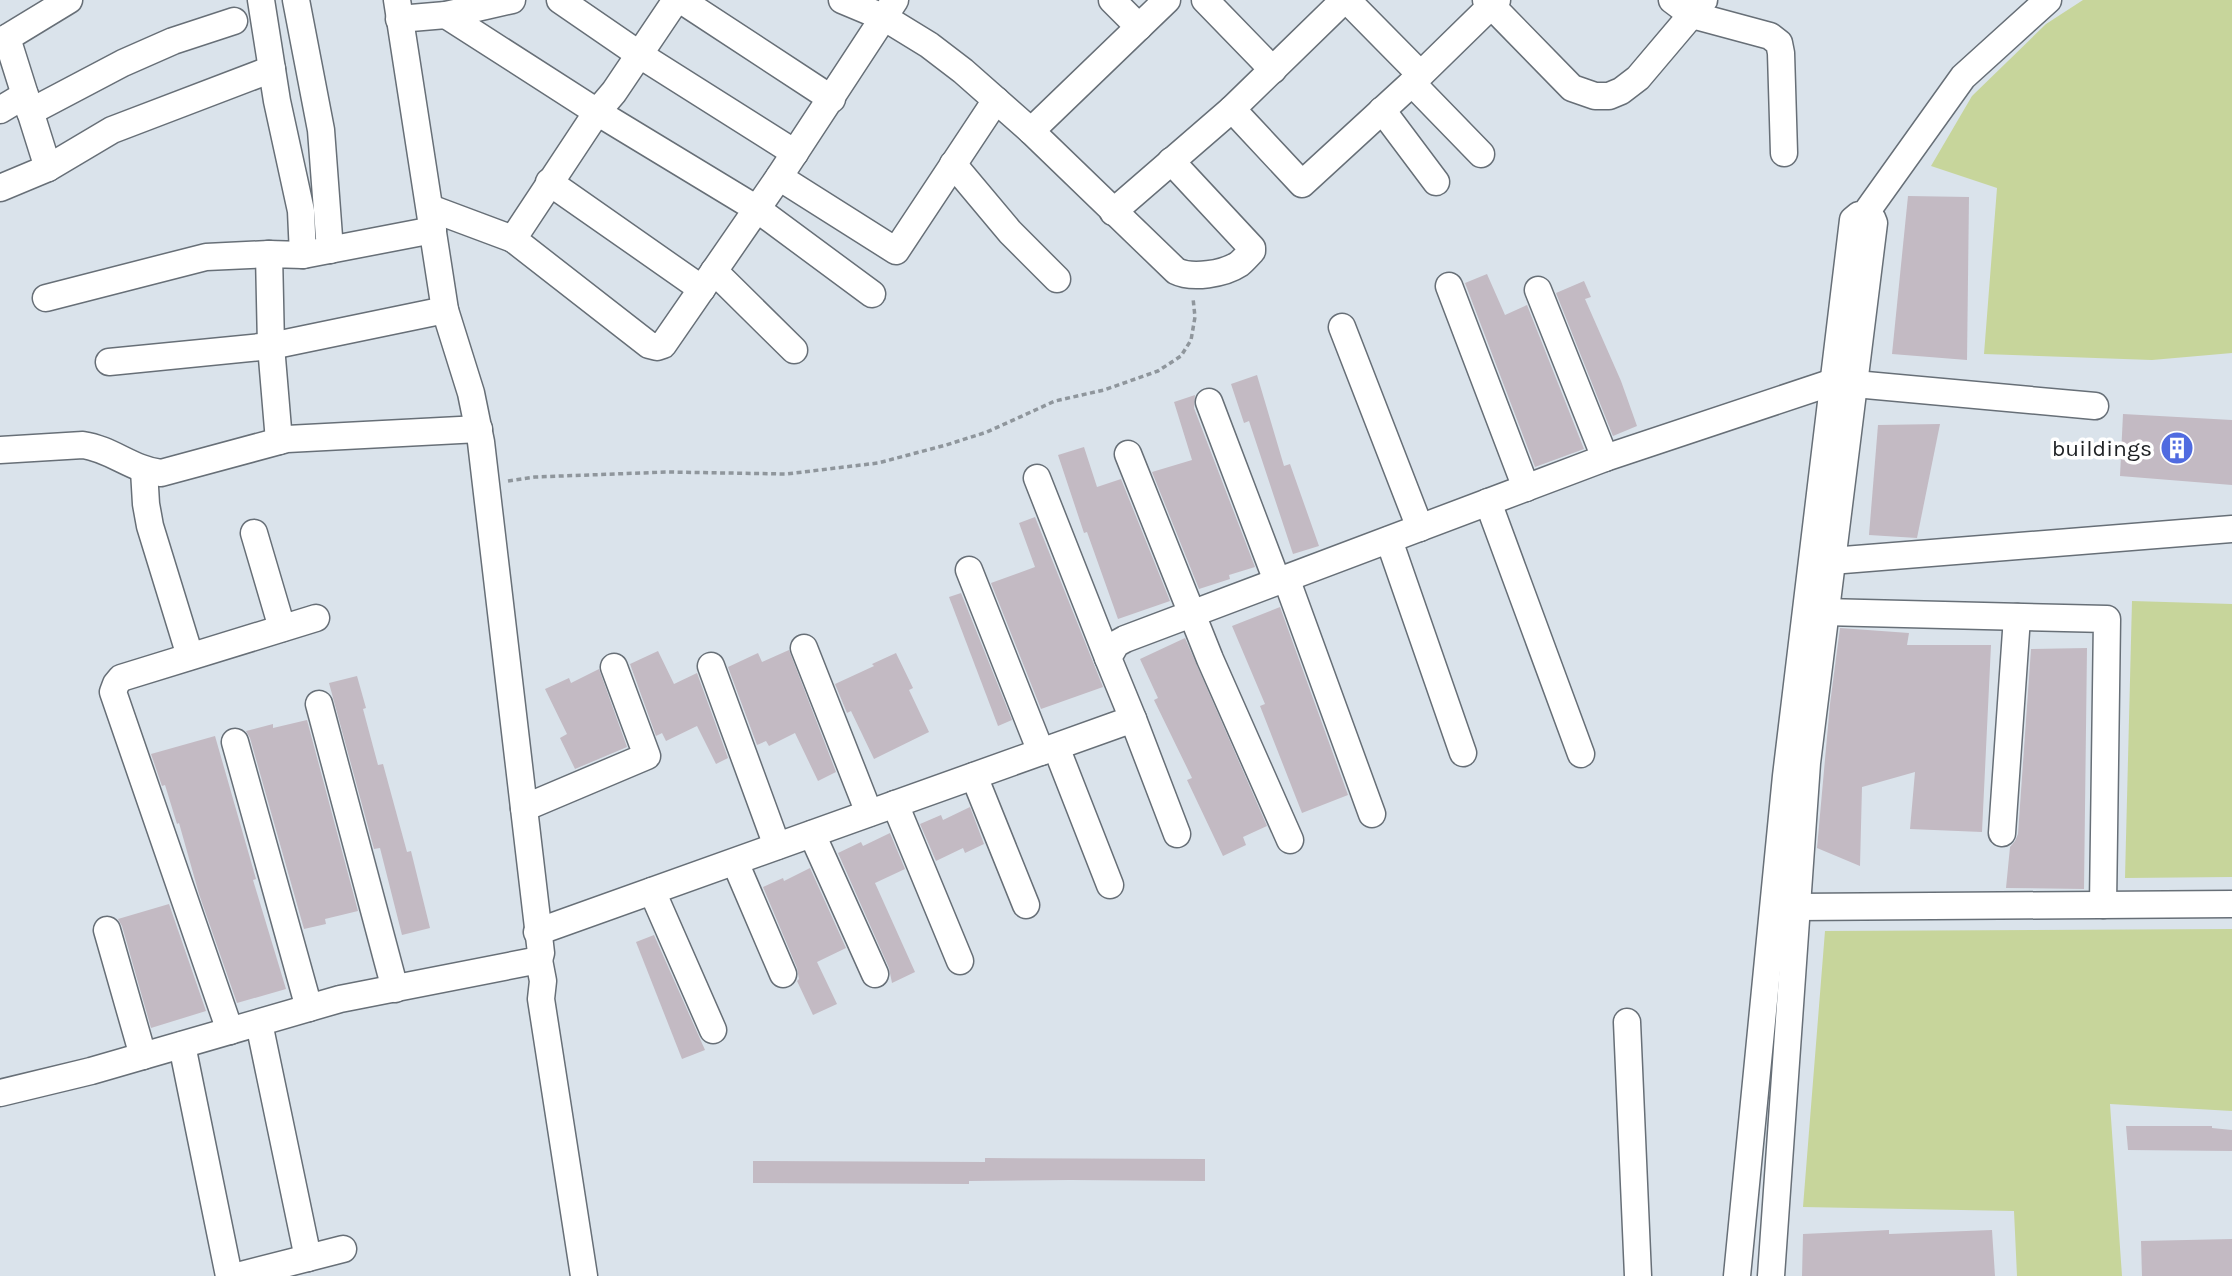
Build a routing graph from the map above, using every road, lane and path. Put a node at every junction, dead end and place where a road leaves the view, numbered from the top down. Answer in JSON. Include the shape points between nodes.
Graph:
{"nodes":[{"id":1,"x":69,"y":0,"type":"edge"},
{"id":2,"x":261,"y":0,"type":"edge"},
{"id":3,"x":296,"y":0,"type":"edge"},
{"id":4,"x":512,"y":0,"type":"edge"},
{"id":5,"x":560,"y":0,"type":"edge"},
{"id":6,"x":678,"y":0,"type":"edge"},
{"id":7,"x":842,"y":0,"type":"edge"},
{"id":8,"x":1112,"y":0,"type":"edge"},
{"id":9,"x":1167,"y":0,"type":"edge"},
{"id":10,"x":1205,"y":0,"type":"edge"},
{"id":11,"x":1346,"y":0,"type":"edge"},
{"id":12,"x":2048,"y":0,"type":"edge"},
{"id":13,"x":1491,"y":2,"type":"edge"},
{"id":14,"x":1689,"y":5,"type":"edge"},
{"id":15,"x":398,"y":9,"type":"edge"},
{"id":16,"x":890,"y":9,"type":"edge"},
{"id":17,"x":446,"y":15,"type":"junction"},
{"id":18,"x":234,"y":21,"type":"dead end"},
{"id":19,"x":1139,"y":27,"type":"junction"},
{"id":20,"x":3,"y":39,"type":"edge"},
{"id":21,"x":640,"y":55,"type":"junction"},
{"id":22,"x":272,"y":69,"type":"junction"},
{"id":23,"x":1273,"y":70,"type":"junction"},
{"id":24,"x":1416,"y":79,"type":"junction"},
{"id":25,"x":832,"y":99,"type":"junction"},
{"id":26,"x":996,"y":100,"type":"junction"},
{"id":27,"x":28,"y":104,"type":"junction"},
{"id":28,"x":1232,"y":109,"type":"junction"},
{"id":29,"x":0,"y":110,"type":"edge"},
{"id":30,"x":1382,"y":110,"type":"junction"},
{"id":31,"x":597,"y":112,"type":"junction"},
{"id":32,"x":1031,"y":131,"type":"junction"},
{"id":33,"x":795,"y":153,"type":"junction"},
{"id":34,"x":1784,"y":153,"type":"dead end"},
{"id":35,"x":1482,"y":154,"type":"dead end"},
{"id":36,"x":1171,"y":161,"type":"junction"},
{"id":37,"x":953,"y":164,"type":"junction"},
{"id":38,"x":48,"y":169,"type":"junction"},
{"id":39,"x":779,"y":177,"type":"junction"},
{"id":40,"x":549,"y":182,"type":"junction"},
{"id":41,"x":1436,"y":182,"type":"dead end"},
{"id":42,"x":0,"y":188,"type":"edge"},
{"id":43,"x":757,"y":209,"type":"junction"},
{"id":44,"x":1113,"y":212,"type":"junction"},
{"id":45,"x":432,"y":219,"type":"junction"},
{"id":46,"x":513,"y":239,"type":"junction"},
{"id":47,"x":330,"y":250,"type":"junction"},
{"id":48,"x":268,"y":254,"type":"junction"},
{"id":49,"x":303,"y":255,"type":"junction"},
{"id":50,"x":1056,"y":279,"type":"dead end"},
{"id":51,"x":708,"y":280,"type":"junction"},
{"id":52,"x":1448,"y":286,"type":"dead end"},
{"id":53,"x":1190,"y":288,"type":"dead end"},
{"id":54,"x":1538,"y":290,"type":"dead end"},
{"id":55,"x":872,"y":294,"type":"dead end"},
{"id":56,"x":46,"y":298,"type":"dead end"},
{"id":57,"x":446,"y":310,"type":"junction"},
{"id":58,"x":1342,"y":327,"type":"dead end"},
{"id":59,"x":271,"y":346,"type":"junction"},
{"id":60,"x":794,"y":350,"type":"dead end"},
{"id":61,"x":108,"y":362,"type":"dead end"},
{"id":62,"x":1843,"y":382,"type":"junction"},
{"id":63,"x":1209,"y":402,"type":"dead end"},
{"id":64,"x":2095,"y":406,"type":"dead end"},
{"id":65,"x":279,"y":441,"type":"junction"},
{"id":66,"x":481,"y":444,"type":"junction"},
{"id":67,"x":0,"y":450,"type":"edge"},
{"id":68,"x":1128,"y":454,"type":"dead end"},
{"id":69,"x":1605,"y":458,"type":"junction"},
{"id":70,"x":144,"y":470,"type":"junction"},
{"id":71,"x":1037,"y":478,"type":"dead end"},
{"id":72,"x":1526,"y":488,"type":"junction"},
{"id":73,"x":487,"y":492,"type":"junction"},
{"id":74,"x":1488,"y":502,"type":"junction"},
{"id":75,"x":1420,"y":528,"type":"junction"},
{"id":76,"x":2232,"y":529,"type":"edge"},
{"id":77,"x":254,"y":533,"type":"dead end"},
{"id":78,"x":1389,"y":540,"type":"junction"},
{"id":79,"x":1830,"y":561,"type":"junction"},
{"id":80,"x":969,"y":570,"type":"dead end"},
{"id":81,"x":1281,"y":579,"type":"junction"},
{"id":82,"x":1824,"y":612,"type":"junction"},
{"id":83,"x":1192,"y":613,"type":"junction"},
{"id":84,"x":2017,"y":617,"type":"junction"},
{"id":85,"x":316,"y":618,"type":"dead end"},
{"id":86,"x":282,"y":628,"type":"junction"},
{"id":87,"x":804,"y":648,"type":"dead end"},
{"id":88,"x":190,"y":656,"type":"junction"},
{"id":89,"x":1108,"y":658,"type":"junction"},
{"id":90,"x":711,"y":666,"type":"dead end"},
{"id":91,"x":614,"y":667,"type":"dead end"},
{"id":92,"x":1805,"y":694,"type":"junction"},
{"id":93,"x":319,"y":705,"type":"dead end"},
{"id":94,"x":1133,"y":719,"type":"junction"},
{"id":95,"x":235,"y":742,"type":"dead end"},
{"id":96,"x":1049,"y":750,"type":"junction"},
{"id":97,"x":1463,"y":753,"type":"dead end"},
{"id":98,"x":1581,"y":754,"type":"dead end"},
{"id":99,"x":974,"y":776,"type":"junction"},
{"id":100,"x":895,"y":804,"type":"junction"},
{"id":101,"x":524,"y":808,"type":"junction"},
{"id":102,"x":869,"y":813,"type":"junction"},
{"id":103,"x":1372,"y":814,"type":"dead end"},
{"id":104,"x":2002,"y":832,"type":"dead end"},
{"id":105,"x":812,"y":834,"type":"junction"},
{"id":106,"x":1177,"y":834,"type":"dead end"},
{"id":107,"x":1290,"y":840,"type":"dead end"},
{"id":108,"x":777,"y":846,"type":"junction"},
{"id":109,"x":735,"y":862,"type":"junction"},
{"id":110,"x":1110,"y":885,"type":"dead end"},
{"id":111,"x":652,"y":891,"type":"junction"},
{"id":112,"x":2232,"y":904,"type":"edge"},
{"id":113,"x":1026,"y":905,"type":"dead end"},
{"id":114,"x":2104,"y":905,"type":"junction"},
{"id":115,"x":1796,"y":907,"type":"junction"},
{"id":116,"x":107,"y":930,"type":"dead end"},
{"id":117,"x":537,"y":932,"type":"junction"},
{"id":118,"x":960,"y":961,"type":"dead end"},
{"id":119,"x":541,"y":970,"type":"junction"},
{"id":120,"x":783,"y":974,"type":"dead end"},
{"id":121,"x":875,"y":974,"type":"dead end"},
{"id":122,"x":396,"y":989,"type":"junction"},
{"id":123,"x":309,"y":1009,"type":"junction"},
{"id":124,"x":1627,"y":1022,"type":"dead end"},
{"id":125,"x":259,"y":1023,"type":"junction"},
{"id":126,"x":713,"y":1030,"type":"dead end"},
{"id":127,"x":230,"y":1031,"type":"junction"},
{"id":128,"x":182,"y":1045,"type":"junction"},
{"id":129,"x":143,"y":1056,"type":"junction"},
{"id":130,"x":0,"y":1093,"type":"edge"},
{"id":131,"x":343,"y":1249,"type":"dead end"},
{"id":132,"x":308,"y":1258,"type":"junction"},
{"id":133,"x":229,"y":1276,"type":"edge"},
{"id":134,"x":236,"y":1276,"type":"edge"},
{"id":135,"x":584,"y":1276,"type":"edge"},
{"id":136,"x":601,"y":1276,"type":"edge"},
{"id":137,"x":1638,"y":1276,"type":"edge"},
{"id":138,"x":1737,"y":1276,"type":"edge"},
{"id":139,"x":1771,"y":1276,"type":"edge"}],
"edges":[{"from":1,"to":20,"type":"street"},
{"from":2,"to":22,"type":"street"},
{"from":3,"to":47,"type":"street","via":[[321,130]]},
{"from":4,"to":17,"type":"street"},
{"from":5,"to":21,"type":"street"},
{"from":6,"to":21,"type":"street"},
{"from":6,"to":25,"type":"street"},
{"from":7,"to":16,"type":"street"},
{"from":8,"to":19,"type":"street"},
{"from":9,"to":19,"type":"street"},
{"from":10,"to":23,"type":"street"},
{"from":11,"to":23,"type":"street"},
{"from":11,"to":24,"type":"street"},
{"from":12,"to":62,"type":"street","via":[[1963,77],[1865,214],[1874,223]]},
{"from":13,"to":14,"type":"street","via":[[1572,88],[1595,96],[1621,92],[1638,78]]},
{"from":13,"to":24,"type":"street"},
{"from":14,"to":34,"type":"street","via":[[1779,43]]},
{"from":15,"to":17,"type":"street"},
{"from":15,"to":45,"type":"street"},
{"from":16,"to":25,"type":"street"},
{"from":16,"to":26,"type":"street"},
{"from":17,"to":31,"type":"street"},
{"from":18,"to":27,"type":"street","via":[[173,41]]},
{"from":19,"to":32,"type":"street"},
{"from":20,"to":27,"type":"street"},
{"from":21,"to":31,"type":"street"},
{"from":21,"to":33,"type":"street"},
{"from":22,"to":38,"type":"street","via":[[112,130]]},
{"from":22,"to":49,"type":"street","via":[[302,211]]},
{"from":23,"to":28,"type":"street"},
{"from":24,"to":30,"type":"street"},
{"from":24,"to":35,"type":"street"},
{"from":25,"to":33,"type":"street"},
{"from":26,"to":32,"type":"street"},
{"from":26,"to":37,"type":"street"},
{"from":27,"to":29,"type":"street"},
{"from":27,"to":38,"type":"street"},
{"from":28,"to":30,"type":"street","via":[[1302,184]]},
{"from":28,"to":36,"type":"street"},
{"from":30,"to":41,"type":"street"},
{"from":31,"to":40,"type":"street"},
{"from":31,"to":43,"type":"street"},
{"from":32,"to":44,"type":"street"},
{"from":33,"to":39,"type":"street"},
{"from":36,"to":44,"type":"street"},
{"from":36,"to":44,"type":"street","via":[[1252,248],[1243,261],[1208,274],[1182,274]]},
{"from":37,"to":39,"type":"street","via":[[896,251]]},
{"from":37,"to":50,"type":"street"},
{"from":38,"to":42,"type":"street"},
{"from":39,"to":43,"type":"street"},
{"from":40,"to":46,"type":"street"},
{"from":40,"to":51,"type":"street"},
{"from":43,"to":51,"type":"street"},
{"from":43,"to":55,"type":"street"},
{"from":45,"to":46,"type":"street"},
{"from":45,"to":47,"type":"street"},
{"from":45,"to":57,"type":"street"},
{"from":46,"to":51,"type":"street","via":[[657,347],[663,345]]},
{"from":47,"to":49,"type":"street"},
{"from":48,"to":49,"type":"street"},
{"from":48,"to":56,"type":"street","via":[[206,257]]},
{"from":48,"to":59,"type":"street"},
{"from":51,"to":60,"type":"street"},
{"from":52,"to":72,"type":"street"},
{"from":53,"to":73,"type":"path","via":[[1195,317],[1191,340],[1181,356],[1158,371],[1055,401],[987,432],[946,444],[878,463],[786,474],[667,471],[535,477],[508,481]]},
{"from":54,"to":69,"type":"street"},
{"from":57,"to":59,"type":"street"},
{"from":57,"to":66,"type":"street"},
{"from":58,"to":75,"type":"street"},
{"from":59,"to":61,"type":"street"},
{"from":59,"to":65,"type":"street"},
{"from":62,"to":64,"type":"street"},
{"from":62,"to":69,"type":"street"},
{"from":62,"to":79,"type":"street"},
{"from":62,"to":92,"type":"street"},
{"from":63,"to":81,"type":"street"},
{"from":65,"to":66,"type":"street"},
{"from":65,"to":70,"type":"street","via":[[169,472]]},
{"from":66,"to":73,"type":"street"},
{"from":67,"to":70,"type":"street","via":[[83,445]]},
{"from":68,"to":83,"type":"street"},
{"from":69,"to":72,"type":"street"},
{"from":70,"to":88,"type":"street","via":[[148,515]]},
{"from":71,"to":89,"type":"street"},
{"from":72,"to":74,"type":"street"},
{"from":73,"to":101,"type":"street"},
{"from":74,"to":75,"type":"street"},
{"from":74,"to":98,"type":"street"},
{"from":75,"to":78,"type":"street"},
{"from":76,"to":79,"type":"street"},
{"from":77,"to":86,"type":"street"},
{"from":78,"to":81,"type":"street"},
{"from":78,"to":97,"type":"street"},
{"from":79,"to":82,"type":"street"},
{"from":80,"to":96,"type":"street"},
{"from":81,"to":83,"type":"street"},
{"from":81,"to":103,"type":"street"},
{"from":82,"to":84,"type":"street"},
{"from":82,"to":92,"type":"street"},
{"from":83,"to":89,"type":"street","via":[[1125,639]]},
{"from":83,"to":107,"type":"street"},
{"from":84,"to":104,"type":"street"},
{"from":84,"to":114,"type":"street","via":[[2107,619]]},
{"from":85,"to":86,"type":"street"},
{"from":86,"to":88,"type":"street"},
{"from":87,"to":102,"type":"street"},
{"from":88,"to":127,"type":"street","via":[[121,678],[113,692]]},
{"from":89,"to":94,"type":"street"},
{"from":90,"to":108,"type":"street"},
{"from":91,"to":101,"type":"street","via":[[647,756]]},
{"from":92,"to":115,"type":"street","via":[[1807,763]]},
{"from":92,"to":138,"type":"street","via":[[1786,776]]},
{"from":93,"to":122,"type":"street"},
{"from":94,"to":96,"type":"street"},
{"from":94,"to":106,"type":"street"},
{"from":95,"to":123,"type":"street"},
{"from":96,"to":99,"type":"street"},
{"from":96,"to":110,"type":"street"},
{"from":99,"to":100,"type":"street"},
{"from":99,"to":113,"type":"street"},
{"from":100,"to":102,"type":"street"},
{"from":100,"to":118,"type":"street"},
{"from":101,"to":117,"type":"street"},
{"from":102,"to":105,"type":"street"},
{"from":105,"to":108,"type":"street"},
{"from":105,"to":121,"type":"street"},
{"from":108,"to":109,"type":"street"},
{"from":109,"to":111,"type":"street"},
{"from":109,"to":120,"type":"street"},
{"from":111,"to":117,"type":"street"},
{"from":111,"to":126,"type":"street"},
{"from":112,"to":114,"type":"street"},
{"from":114,"to":115,"type":"street"},
{"from":115,"to":139,"type":"street"},
{"from":116,"to":129,"type":"street"},
{"from":117,"to":119,"type":"street"},
{"from":119,"to":122,"type":"street"},
{"from":119,"to":135,"type":"street","via":[[541,999]]},
{"from":119,"to":136,"type":"street","via":[[552,996]]},
{"from":122,"to":123,"type":"street"},
{"from":123,"to":125,"type":"street"},
{"from":124,"to":137,"type":"street"},
{"from":125,"to":127,"type":"street"},
{"from":125,"to":132,"type":"street"},
{"from":127,"to":128,"type":"street"},
{"from":128,"to":129,"type":"street"},
{"from":128,"to":133,"type":"street"},
{"from":129,"to":130,"type":"street"},
{"from":131,"to":132,"type":"street"},
{"from":132,"to":134,"type":"street"}]}
